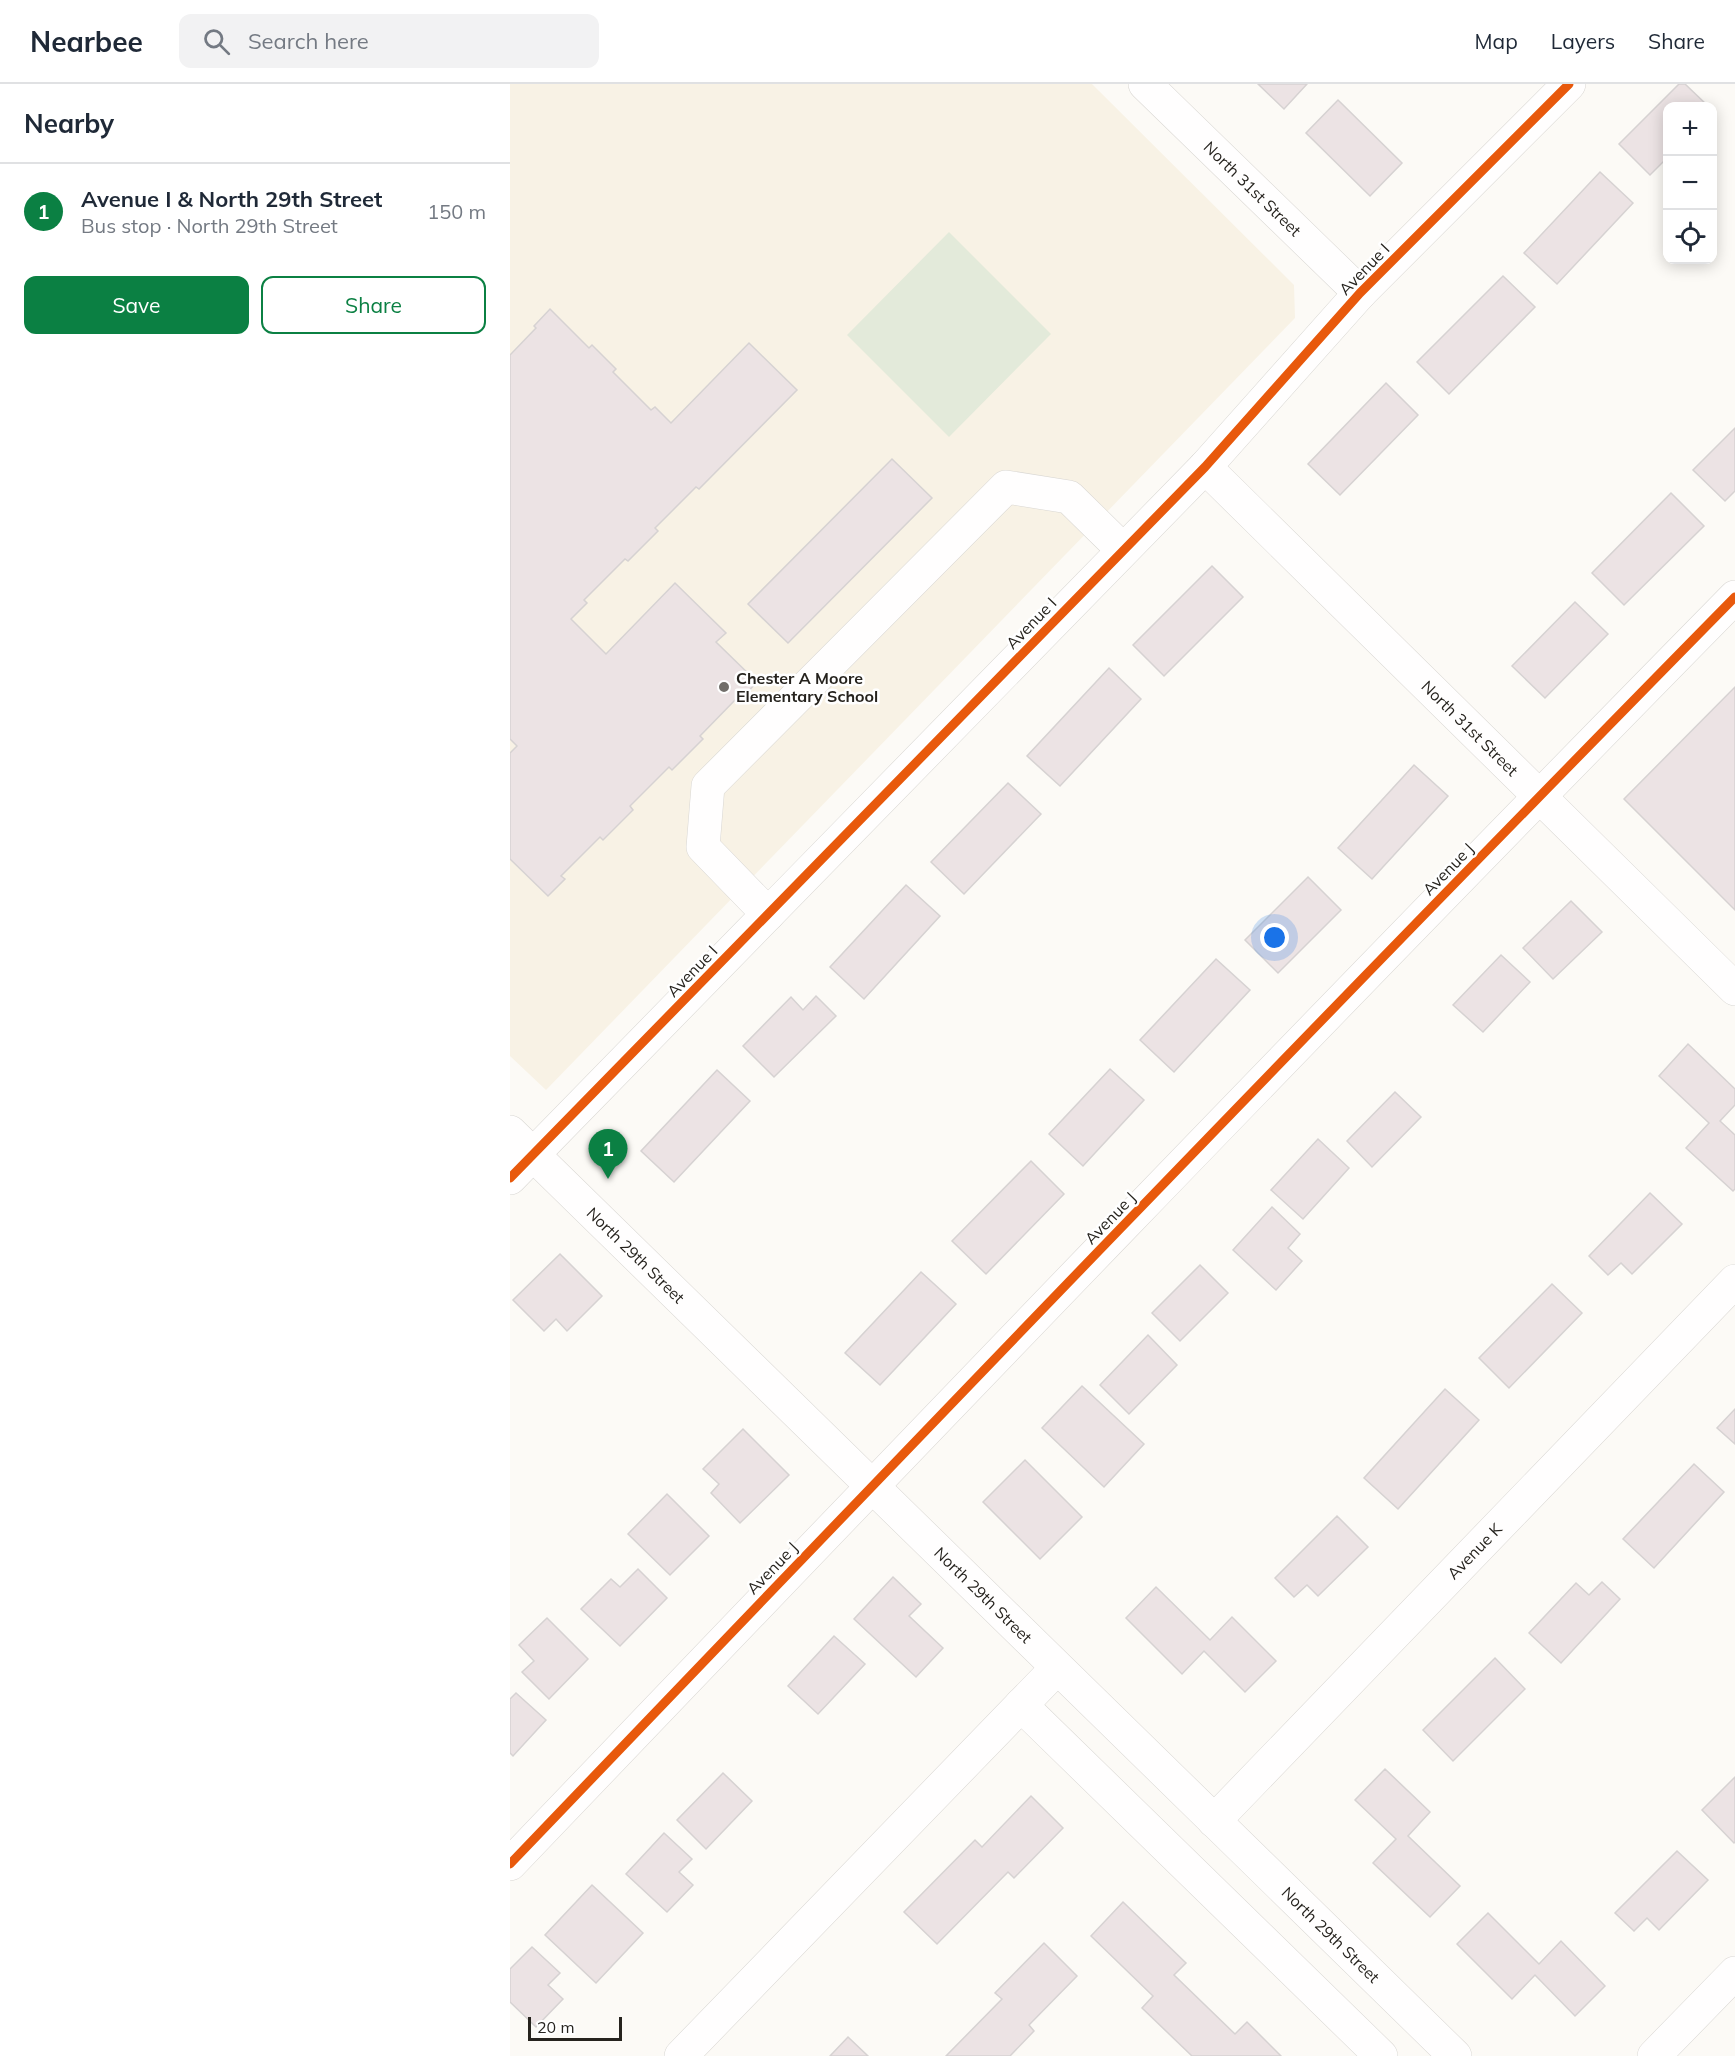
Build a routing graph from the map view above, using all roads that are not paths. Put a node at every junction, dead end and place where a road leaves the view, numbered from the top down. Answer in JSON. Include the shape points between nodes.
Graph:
{"nodes":[{"id":1,"x":1145,"y":84,"type":"edge"},
{"id":2,"x":1569,"y":84,"type":"edge"},
{"id":3,"x":1360,"y":293,"type":"junction"},
{"id":4,"x":1205,"y":467,"type":"junction"},
{"id":5,"x":1123,"y":550,"type":"junction"},
{"id":6,"x":1735,"y":597,"type":"edge"},
{"id":7,"x":1539,"y":797,"type":"junction"},
{"id":8,"x":768,"y":914,"type":"junction"},
{"id":9,"x":1735,"y":989,"type":"edge"},
{"id":10,"x":510,"y":1132,"type":"edge"},
{"id":11,"x":534,"y":1155,"type":"junction"},
{"id":12,"x":510,"y":1178,"type":"edge"},
{"id":13,"x":1735,"y":1281,"type":"edge"},
{"id":14,"x":872,"y":1486,"type":"junction"},
{"id":15,"x":1057,"y":1668,"type":"junction"},
{"id":16,"x":1021,"y":1705,"type":"junction"},
{"id":17,"x":1214,"y":1821,"type":"junction"},
{"id":18,"x":510,"y":1864,"type":"edge"},
{"id":19,"x":1735,"y":1973,"type":"edge"},
{"id":20,"x":684,"y":2055,"type":"edge"},
{"id":21,"x":1381,"y":2056,"type":"edge"},
{"id":22,"x":1455,"y":2056,"type":"edge"},
{"id":23,"x":1654,"y":2056,"type":"edge"}],
"edges":[{"from":1,"to":3,"type":"street","name":"North 31st Street"},
{"from":2,"to":3,"type":"street","name":"Avenue I"},
{"from":3,"to":4,"type":"street","name":"Avenue I"},
{"from":4,"to":5,"type":"street","name":"Avenue I"},
{"from":4,"to":7,"type":"street","name":"North 31st Street"},
{"from":5,"to":8,"type":"street","name":"Avenue I"},
{"from":5,"to":8,"type":"street","via":[[1069,497],[1006,487],[708,786],[703,847]]},
{"from":6,"to":7,"type":"street","name":"Avenue J"},
{"from":7,"to":9,"type":"street","name":"North 31st Street"},
{"from":7,"to":14,"type":"street","name":"Avenue J"},
{"from":8,"to":11,"type":"street","name":"Avenue I"},
{"from":10,"to":11,"type":"street","name":"North 29th Street"},
{"from":11,"to":12,"type":"street","name":"Avenue I"},
{"from":11,"to":14,"type":"street","name":"North 29th Street"},
{"from":13,"to":17,"type":"street","name":"Avenue K"},
{"from":14,"to":15,"type":"street","name":"North 29th Street"},
{"from":14,"to":18,"type":"street","name":"Avenue J"},
{"from":15,"to":16,"type":"street"},
{"from":15,"to":17,"type":"street","name":"North 29th Street"},
{"from":16,"to":20,"type":"street"},
{"from":16,"to":21,"type":"street"},
{"from":17,"to":22,"type":"street","name":"North 29th Street"},
{"from":19,"to":23,"type":"street"}]}
